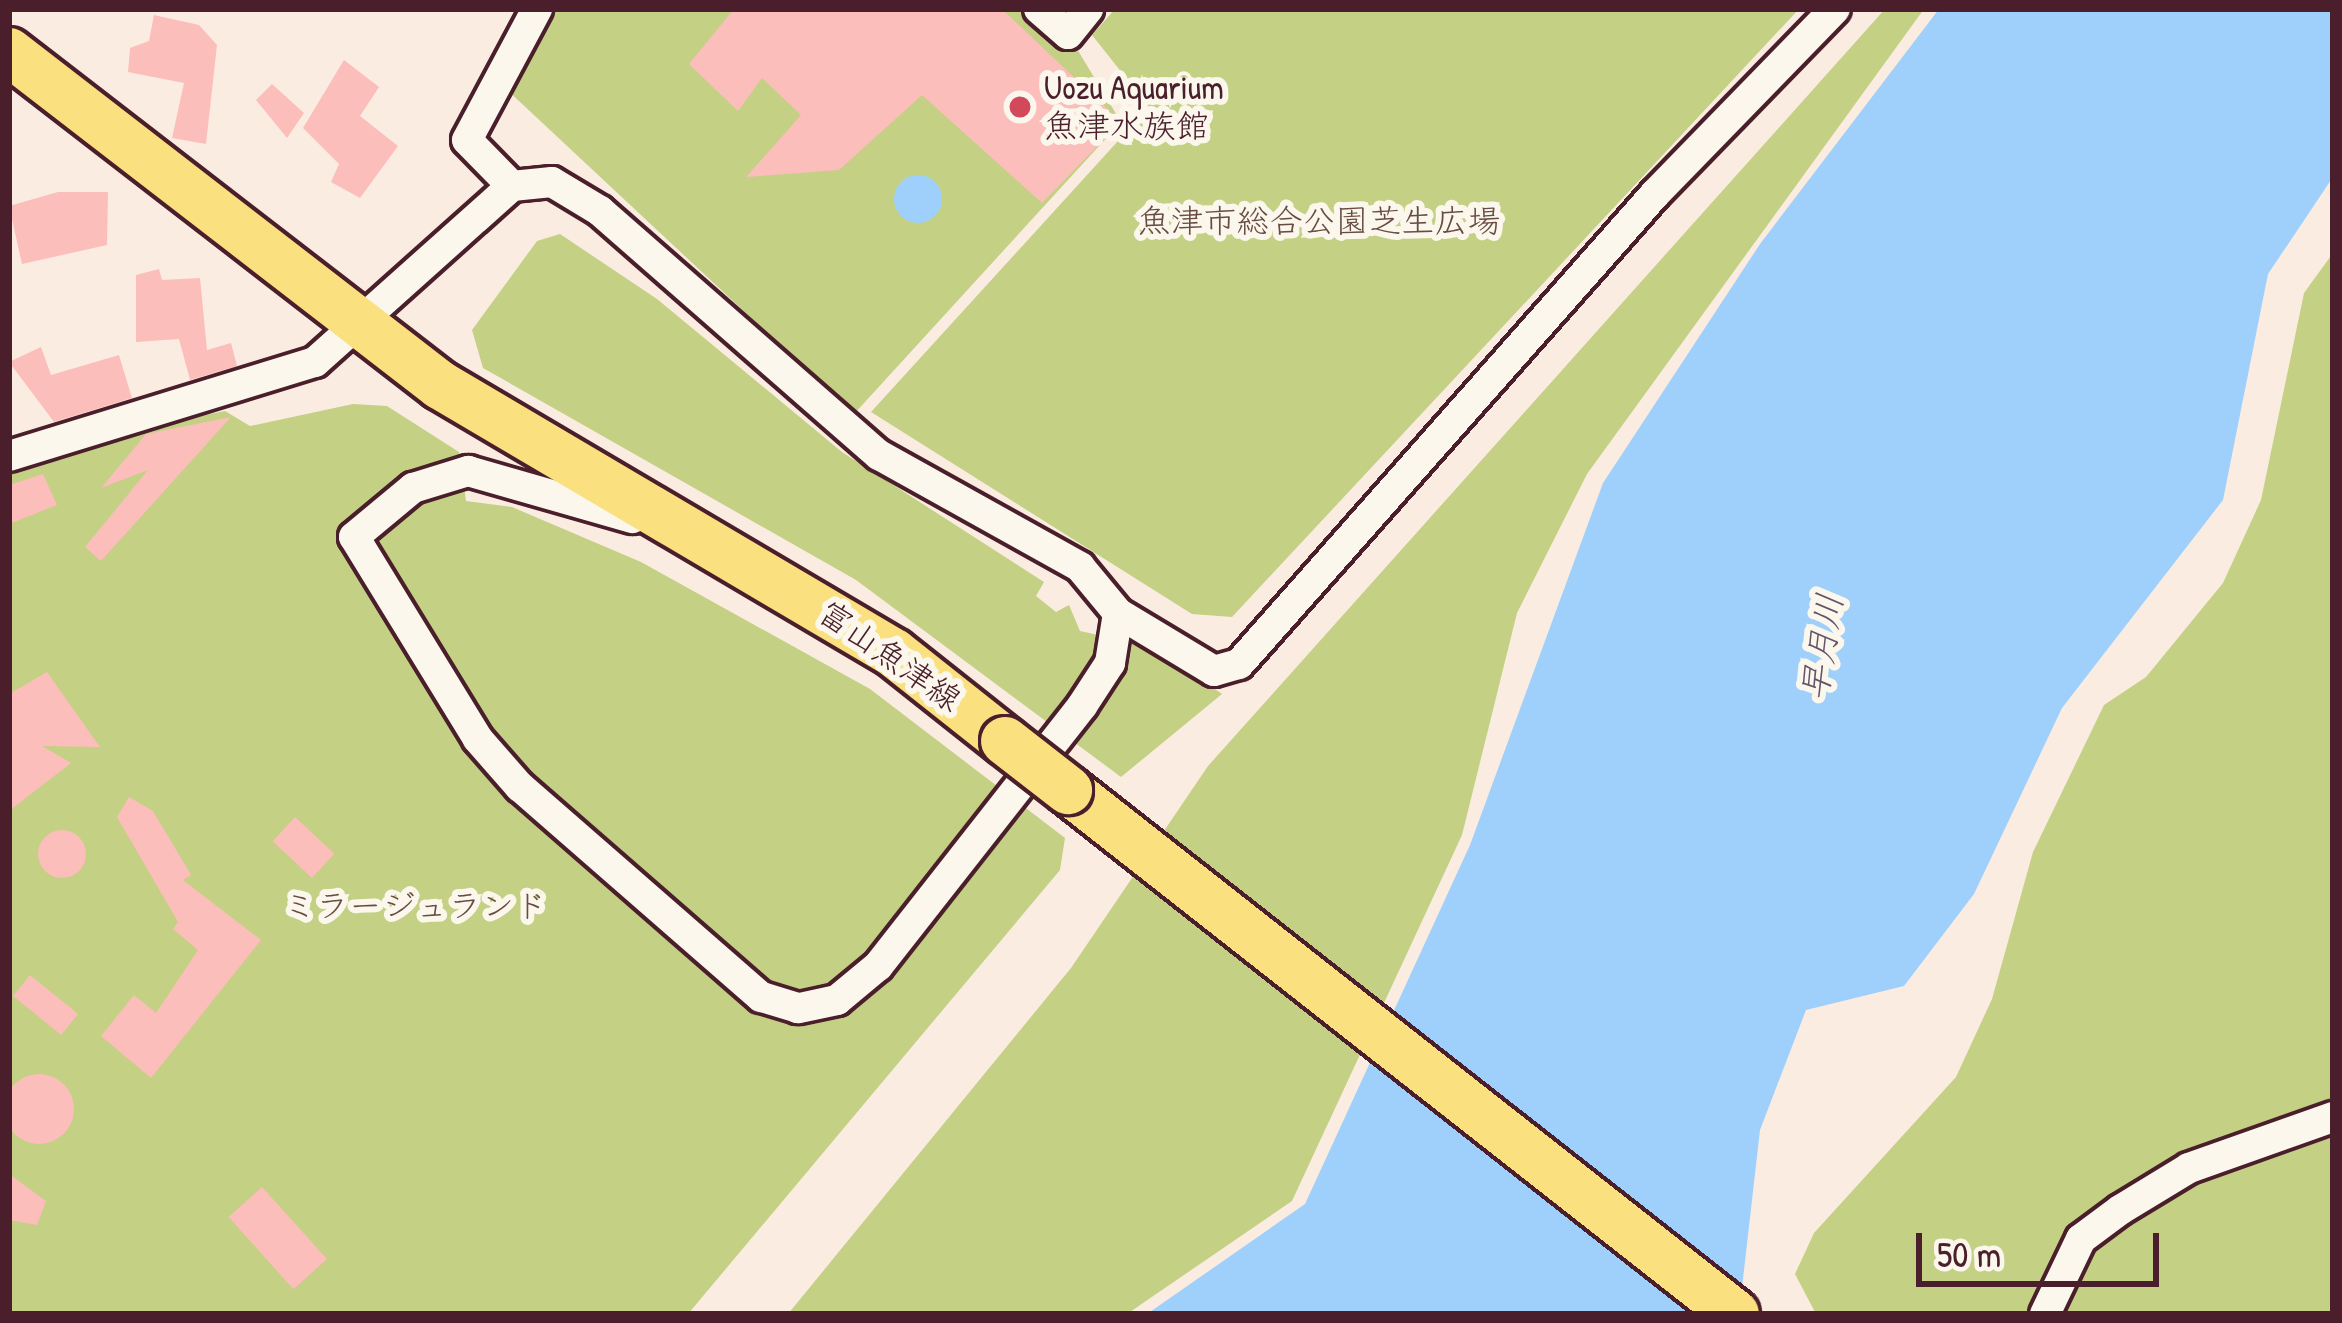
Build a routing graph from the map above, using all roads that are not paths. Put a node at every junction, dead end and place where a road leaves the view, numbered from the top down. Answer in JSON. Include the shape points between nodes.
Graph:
{"nodes":[{"id":1,"x":537,"y":9,"type":"edge"},
{"id":2,"x":1039,"y":9,"type":"edge"},
{"id":3,"x":1088,"y":9,"type":"edge"},
{"id":4,"x":1835,"y":9,"type":"edge"},
{"id":5,"x":9,"y":52,"type":"edge"},
{"id":6,"x":512,"y":186,"type":"junction"},
{"id":7,"x":360,"y":326,"type":"junction"},
{"id":8,"x":9,"y":456,"type":"edge"},
{"id":9,"x":745,"y":560,"type":"junction"},
{"id":10,"x":1118,"y":613,"type":"junction"},
{"id":11,"x":2333,"y":1117,"type":"edge"},
{"id":12,"x":1735,"y":1314,"type":"edge"},
{"id":13,"x":2045,"y":1314,"type":"edge"}],
"edges":[{"from":1,"to":6,"type":"street","via":[[466,140]]},
{"from":2,"to":3,"type":"street","via":[[1068,34]]},
{"from":4,"to":10,"type":"street","via":[[1655,194],[1239,664],[1214,671]]},
{"from":5,"to":7,"type":"main road","name":"富山魚津線"},
{"from":6,"to":7,"type":"street"},
{"from":6,"to":10,"type":"street","via":[[552,182],[600,211],[879,455],[1080,567]]},
{"from":7,"to":8,"type":"street","via":[[298,369],[122,414]]},
{"from":7,"to":9,"type":"main road","name":"富山魚津線","via":[[504,428]]},
{"from":9,"to":10,"type":"street","via":[[589,502],[468,471],[413,488],[353,537],[478,739],[520,787],[761,997],[798,1007],[837,1000],[878,966],[1082,706],[1110,663]]},
{"from":9,"to":12,"type":"main road","name":"富山魚津線","bridge":true,"via":[[894,652]]},
{"from":11,"to":13,"type":"street","via":[[2189,1168],[2120,1210],[2080,1239]]}]}
